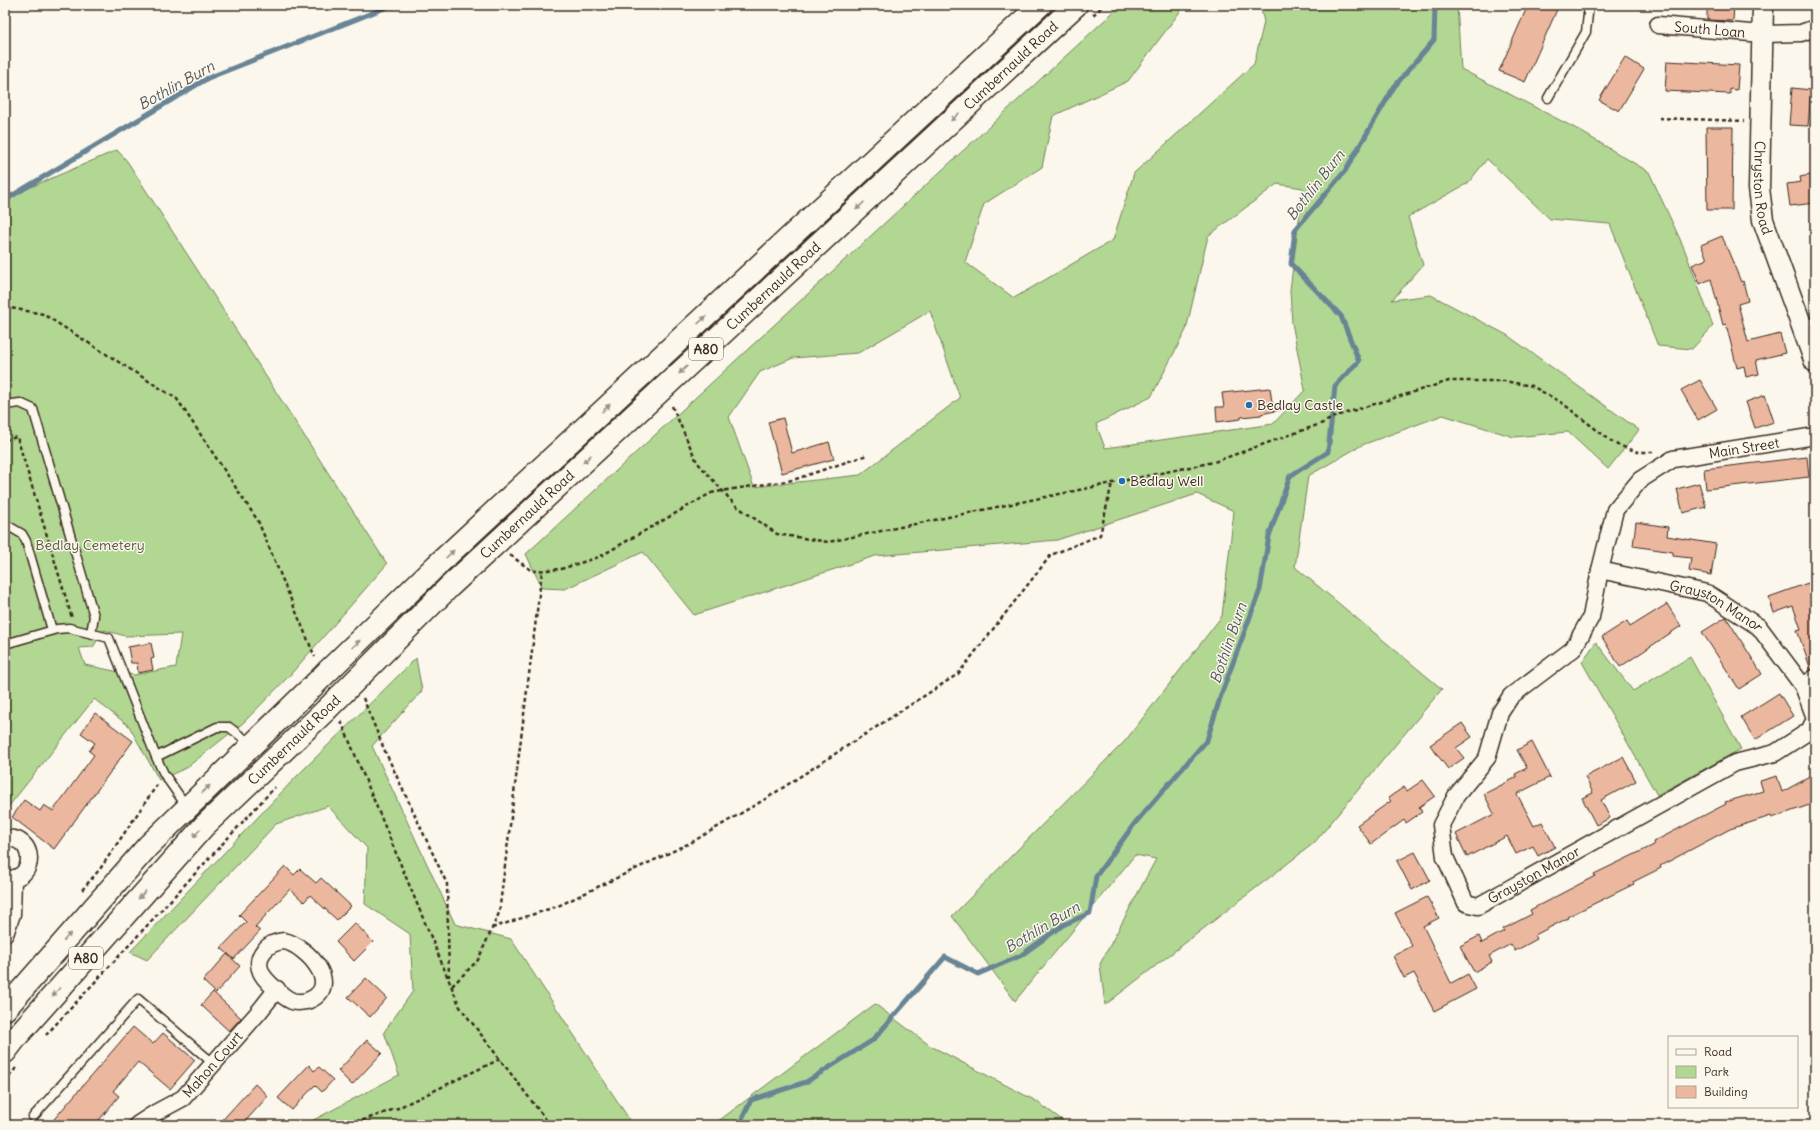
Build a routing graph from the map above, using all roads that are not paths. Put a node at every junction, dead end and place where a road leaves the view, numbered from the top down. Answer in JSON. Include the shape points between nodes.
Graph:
{"nodes":[{"id":1,"x":1040,"y":5,"type":"edge"},
{"id":2,"x":1076,"y":5,"type":"edge"},
{"id":3,"x":1589,"y":5,"type":"edge"},
{"id":4,"x":1764,"y":5,"type":"edge"},
{"id":5,"x":1658,"y":25,"type":"dead end"},
{"id":6,"x":1815,"y":28,"type":"edge"},
{"id":7,"x":1762,"y":34,"type":"junction"},
{"id":8,"x":1548,"y":98,"type":"dead end"},
{"id":9,"x":1811,"y":341,"type":"edge"},
{"id":10,"x":1815,"y":362,"type":"edge"},
{"id":11,"x":5,"y":405,"type":"edge"},
{"id":12,"x":1815,"y":436,"type":"edge"},
{"id":13,"x":1673,"y":459,"type":"joint"},
{"id":14,"x":5,"y":524,"type":"edge"},
{"id":15,"x":1600,"y":570,"type":"junction"},
{"id":16,"x":52,"y":630,"type":"junction"},
{"id":17,"x":91,"y":633,"type":"junction"},
{"id":18,"x":5,"y":644,"type":"edge"},
{"id":19,"x":1809,"y":682,"type":"edge"},
{"id":20,"x":1815,"y":718,"type":"edge"},
{"id":21,"x":252,"y":745,"type":"junction"},
{"id":22,"x":156,"y":757,"type":"junction"},
{"id":23,"x":188,"y":807,"type":"junction"},
{"id":24,"x":5,"y":839,"type":"edge"},
{"id":25,"x":9,"y":879,"type":"edge"},
{"id":26,"x":5,"y":934,"type":"edge"},
{"id":27,"x":277,"y":990,"type":"dead end"},
{"id":28,"x":5,"y":1009,"type":"edge"},
{"id":29,"x":11,"y":1058,"type":"edge"},
{"id":30,"x":214,"y":1064,"type":"junction"},
{"id":31,"x":33,"y":1117,"type":"dead end"},
{"id":32,"x":137,"y":1125,"type":"edge"}],
"edges":[{"from":21,"to":1,"type":"main road","name":"Cumbernauld Road","number":"A80","one_way":true,"via":[[437,565]]},
{"from":2,"to":29,"type":"main road","name":"Cumbernauld Road","number":"A80","one_way":true,"via":[[450,586],[333,704],[204,826],[18,1035]]},
{"from":3,"to":8,"type":"lane","via":[[1586,32]]},
{"from":4,"to":7,"type":"street","name":"Chryston Road"},
{"from":5,"to":7,"type":"street","name":"South Loan"},
{"from":6,"to":7,"type":"street","name":"South Loan","via":[[1801,33]]},
{"from":7,"to":9,"type":"street","name":"Chryston Road","via":[[1759,188],[1763,220]]},
{"from":9,"to":10,"type":"street","name":"Chryston Road"},
{"from":11,"to":17,"type":"lane","via":[[20,402],[34,409],[94,616]]},
{"from":12,"to":13,"type":"street","name":"Main Street"},
{"from":13,"to":15,"type":"street","name":"Grayston Manor","via":[[1640,480],[1616,510]]},
{"from":14,"to":16,"type":"lane","via":[[22,534],[26,541]]},
{"from":15,"to":19,"type":"street","name":"Grayston Manor","via":[[1707,592],[1759,627]]},
{"from":15,"to":20,"type":"street","name":"Grayston Manor","via":[[1591,617],[1574,649],[1511,696],[1500,713],[1487,758],[1456,796],[1441,825],[1445,857],[1466,903],[1478,906],[1735,763],[1775,753],[1809,731]]},
{"from":16,"to":17,"type":"lane","via":[[69,628]]},
{"from":16,"to":18,"type":"lane"},
{"from":17,"to":22,"type":"lane","via":[[109,638]]},
{"from":19,"to":20,"type":"street","name":"Grayston Manor"},
{"from":21,"to":22,"type":"lane","via":[[229,727],[217,727]]},
{"from":23,"to":21,"type":"main road","name":"Cumbernauld Road","number":"A80","one_way":true},
{"from":22,"to":23,"type":"lane","via":[[164,774]]},
{"from":28,"to":23,"type":"main road","name":"Cumbernauld Road","number":"A80","one_way":true,"via":[[148,846]]},
{"from":24,"to":25,"type":"street","via":[[21,842],[29,853],[28,866],[19,877]]},
{"from":25,"to":26,"type":"street","via":[[12,914]]},
{"from":27,"to":30,"type":"street","name":"Mahon Court"},
{"from":30,"to":31,"type":"lane","via":[[138,999]]},
{"from":30,"to":32,"type":"street","name":"Mahon Court","via":[[183,1098]]}]}
